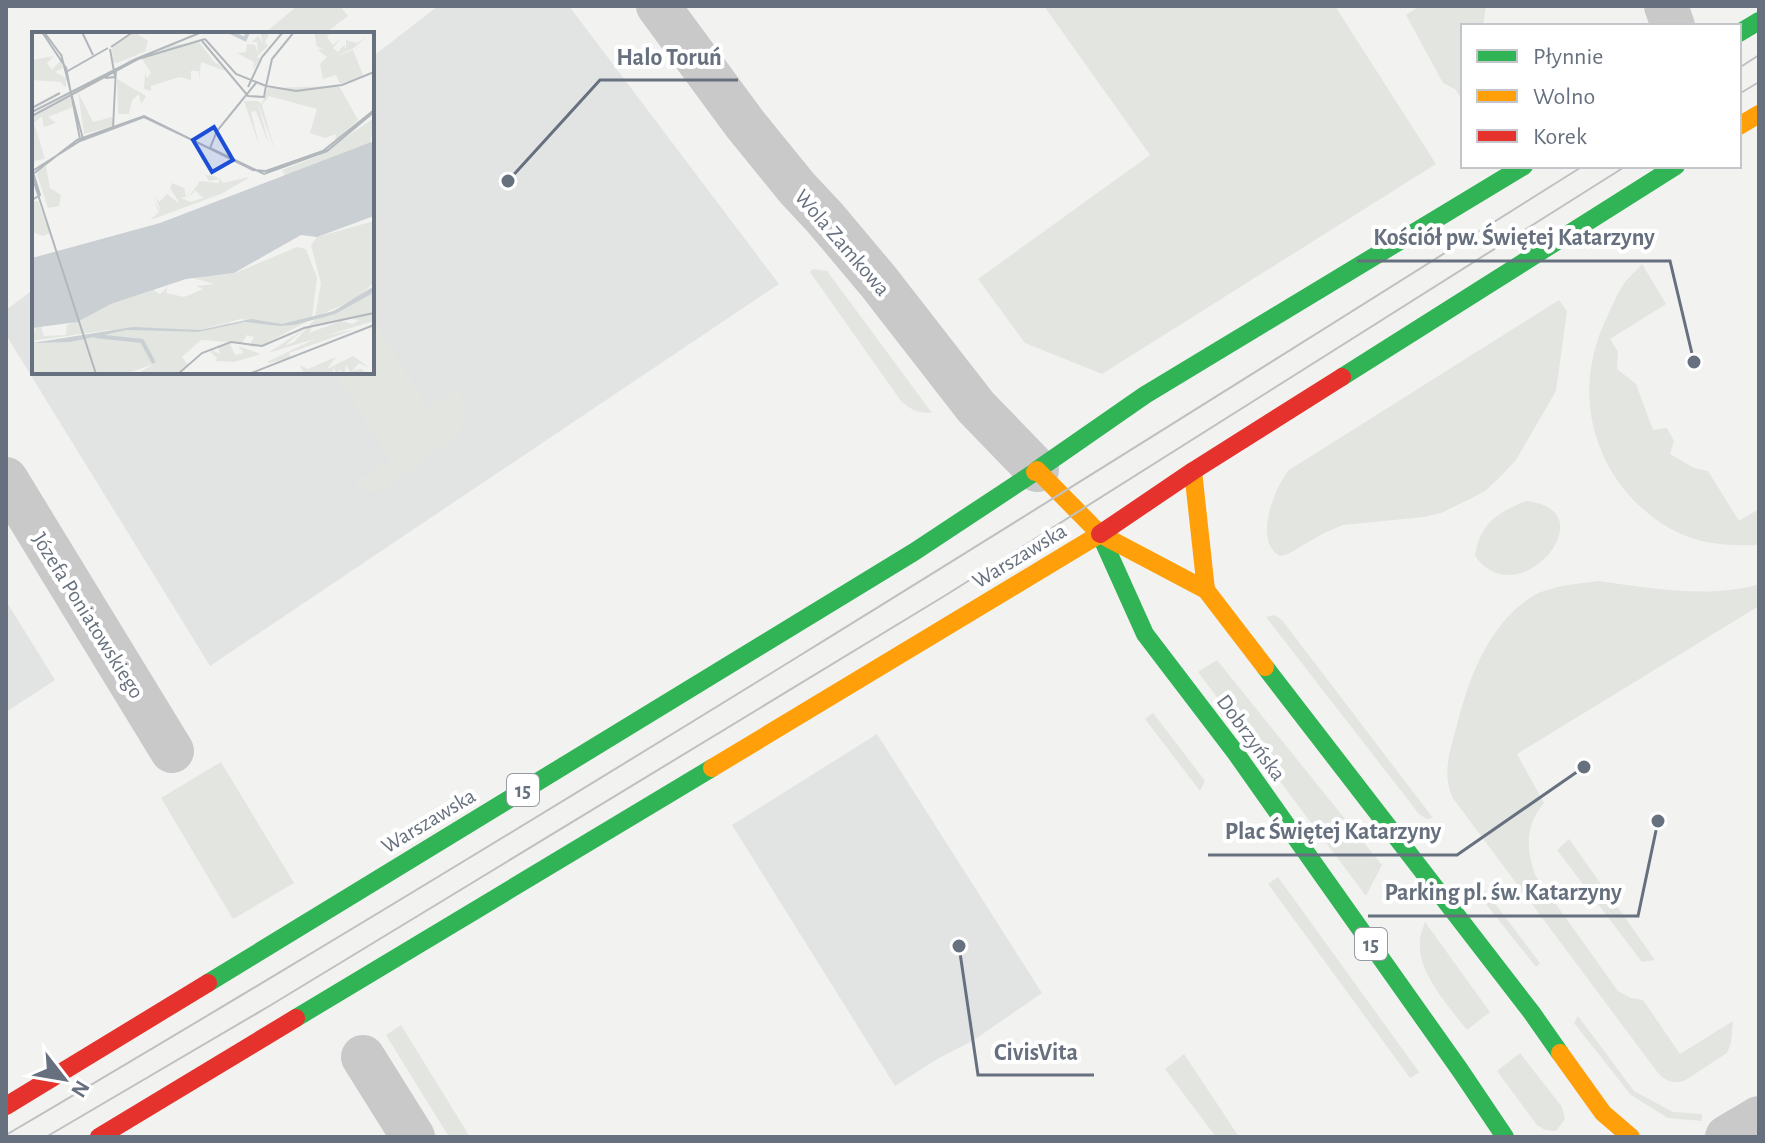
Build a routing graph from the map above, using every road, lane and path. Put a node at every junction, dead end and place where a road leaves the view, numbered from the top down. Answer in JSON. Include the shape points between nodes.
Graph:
{"nodes":[{"id":1,"x":658,"y":6,"type":"edge"},
{"id":2,"x":1759,"y":21,"type":"edge"},
{"id":3,"x":1741,"y":32,"type":"edge"},
{"id":4,"x":1759,"y":114,"type":"edge"},
{"id":5,"x":1741,"y":125,"type":"edge"},
{"id":6,"x":1521,"y":168,"type":"edge"},
{"id":7,"x":1673,"y":168,"type":"edge"},
{"id":8,"x":1037,"y":470,"type":"junction"},
{"id":9,"x":1193,"y":471,"type":"junction"},
{"id":10,"x":6,"y":479,"type":"edge"},
{"id":11,"x":1100,"y":534,"type":"junction"},
{"id":12,"x":1206,"y":590,"type":"junction"},
{"id":13,"x":172,"y":751,"type":"dead end"},
{"id":14,"x":363,"y":1057,"type":"dead end"},
{"id":15,"x":6,"y":1106,"type":"edge"},
{"id":16,"x":1759,"y":1118,"type":"edge"},
{"id":17,"x":99,"y":1137,"type":"edge"},
{"id":18,"x":413,"y":1137,"type":"edge"},
{"id":19,"x":1505,"y":1137,"type":"edge"},
{"id":20,"x":1631,"y":1137,"type":"edge"},
{"id":21,"x":1727,"y":1137,"type":"edge"}],
"edges":[{"from":1,"to":8,"type":"street","name":"Wola Zamkowa","via":[[779,167],[878,281],[976,407]]},
{"from":2,"to":3,"type":"main road"},
{"from":4,"to":5,"type":"main road"},
{"from":6,"to":8,"type":"main road","name":"Warszawska","via":[[1145,395]]},
{"from":7,"to":9,"type":"main road","name":"Warszawska"},
{"from":8,"to":11,"type":"main road","number":"15"},
{"from":8,"to":15,"type":"main road","name":"Warszawska","number":"15","via":[[914,552]]},
{"from":9,"to":11,"type":"main road","name":"Warszawska"},
{"from":9,"to":12,"type":"main road"},
{"from":10,"to":13,"type":"street","name":"Józefa Poniatowskiego"},
{"from":11,"to":12,"type":"main road","number":"15"},
{"from":11,"to":17,"type":"main road","name":"Warszawska"},
{"from":11,"to":19,"type":"main road","name":"Dobrzyńska","number":"15","via":[[1145,634],[1235,752]]},
{"from":12,"to":20,"type":"main road","number":"15","via":[[1603,1113]]},
{"from":14,"to":18,"type":"street"},
{"from":16,"to":21,"type":"street"}]}
